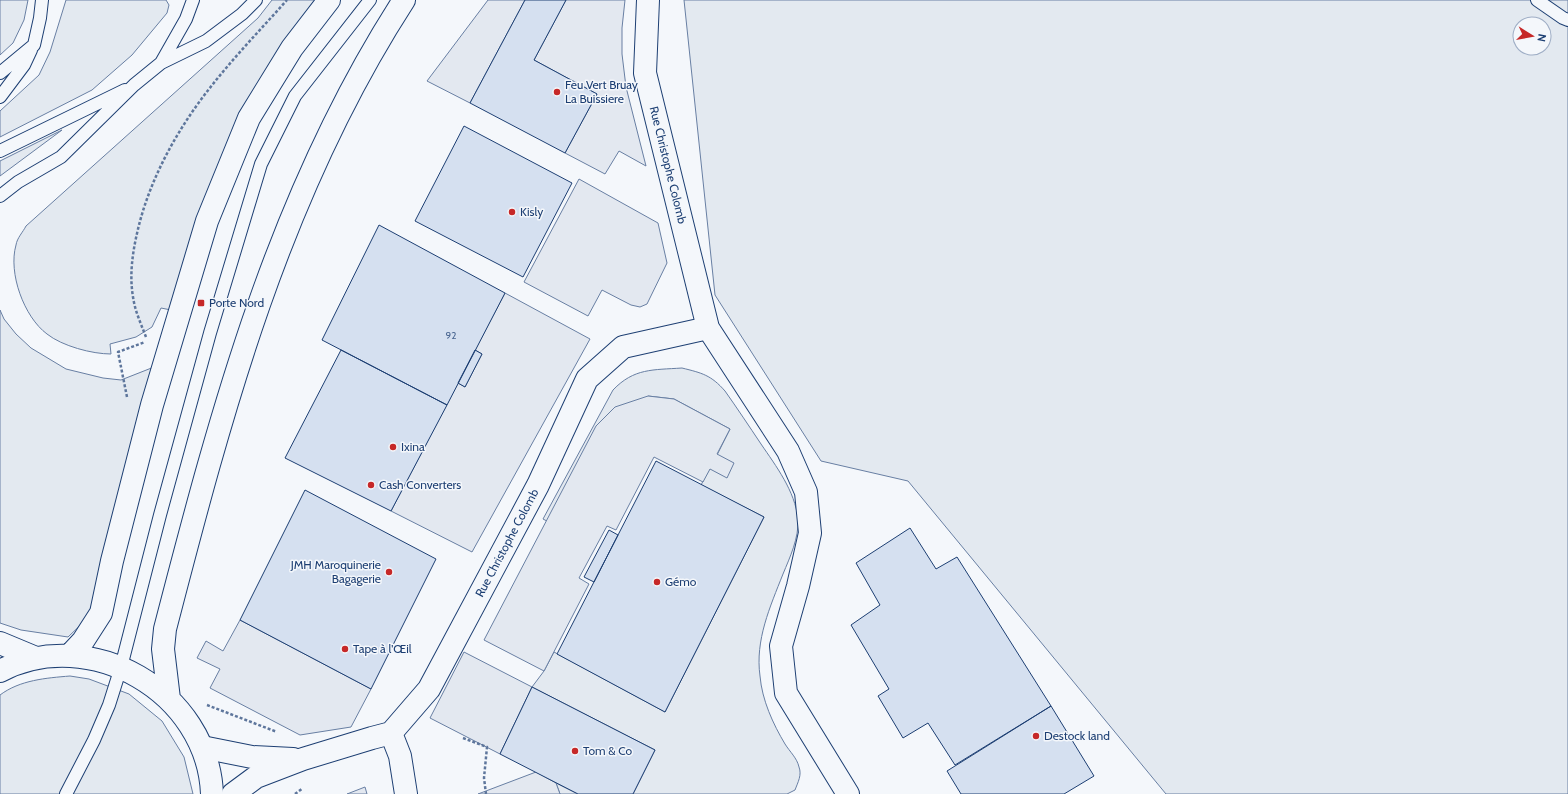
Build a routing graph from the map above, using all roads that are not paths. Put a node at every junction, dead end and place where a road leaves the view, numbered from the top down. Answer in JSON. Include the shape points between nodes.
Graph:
{"nodes":[{"id":1,"x":42,"y":0,"type":"edge"},
{"id":2,"x":193,"y":0,"type":"edge"},
{"id":3,"x":256,"y":0,"type":"edge"},
{"id":4,"x":329,"y":0,"type":"edge"},
{"id":5,"x":370,"y":0,"type":"edge"},
{"id":6,"x":404,"y":0,"type":"edge"},
{"id":7,"x":648,"y":0,"type":"edge"},
{"id":8,"x":1537,"y":0,"type":"edge"},
{"id":9,"x":1568,"y":20,"type":"edge"},
{"id":10,"x":34,"y":45,"type":"junction"},
{"id":11,"x":161,"y":63,"type":"junction"},
{"id":12,"x":0,"y":73,"type":"edge"},
{"id":13,"x":134,"y":85,"type":"junction"},
{"id":14,"x":0,"y":97,"type":"edge"},
{"id":15,"x":0,"y":151,"type":"edge"},
{"id":16,"x":0,"y":196,"type":"edge"},
{"id":17,"x":708,"y":328,"type":"junction"},
{"id":18,"x":0,"y":643,"type":"edge"},
{"id":19,"x":69,"y":656,"type":"junction"},
{"id":20,"x":36,"y":658,"type":"junction"},
{"id":21,"x":121,"y":667,"type":"junction"},
{"id":22,"x":0,"y":671,"type":"edge"},
{"id":23,"x":169,"y":699,"type":"junction"},
{"id":24,"x":392,"y":733,"type":"junction"},
{"id":25,"x":202,"y":747,"type":"junction"},
{"id":26,"x":302,"y":759,"type":"junction"},
{"id":27,"x":66,"y":794,"type":"edge"},
{"id":28,"x":212,"y":794,"type":"edge"},
{"id":29,"x":233,"y":794,"type":"edge"},
{"id":30,"x":406,"y":794,"type":"edge"},
{"id":31,"x":848,"y":794,"type":"edge"}],
"edges":[{"from":1,"to":10,"type":"lane"},
{"from":2,"to":11,"type":"lane","via":[[186,19]]},
{"from":3,"to":11,"type":"lane","via":[[206,42]]},
{"from":4,"to":19,"type":"main road","via":[[292,48],[249,118],[207,221],[152,405],[101,613],[83,642]]},
{"from":5,"to":21,"type":"lane","via":[[294,96],[261,164],[210,333]]},
{"from":6,"to":23,"type":"main road","via":[[357,76],[329,132],[277,253],[249,330],[199,499],[165,629],[163,649]]},
{"from":7,"to":17,"type":"main road","name":"Rue Christophe Colomb","via":[[645,73]]},
{"from":8,"to":9,"type":"lane"},
{"from":10,"to":12,"type":"lane"},
{"from":10,"to":14,"type":"lane","via":[[24,65]]},
{"from":11,"to":13,"type":"lane"},
{"from":13,"to":15,"type":"lane"},
{"from":13,"to":16,"type":"lane","via":[[61,157],[18,182]]},
{"from":17,"to":24,"type":"main road","name":"Rue Christophe Colomb","via":[[623,348],[587,379],[538,484],[429,689]]},
{"from":17,"to":31,"type":"main road","name":"Rue Christophe Colomb","via":[[788,451],[806,492],[810,533],[781,646],[786,693]]},
{"from":18,"to":20,"type":"main road"},
{"from":19,"to":20,"type":"main road"},
{"from":19,"to":21,"type":"main road"},
{"from":20,"to":22,"type":"main road"},
{"from":21,"to":23,"type":"main road","via":[[148,682]]},
{"from":21,"to":27,"type":"lane","via":[[97,733]]},
{"from":23,"to":25,"type":"main road","via":[[188,722]]},
{"from":24,"to":26,"type":"main road"},
{"from":24,"to":30,"type":"main road","via":[[400,756]]},
{"from":25,"to":26,"type":"main road","via":[[252,757]]},
{"from":25,"to":28,"type":"main road"},
{"from":26,"to":29,"type":"main road","via":[[256,777]]}]}
